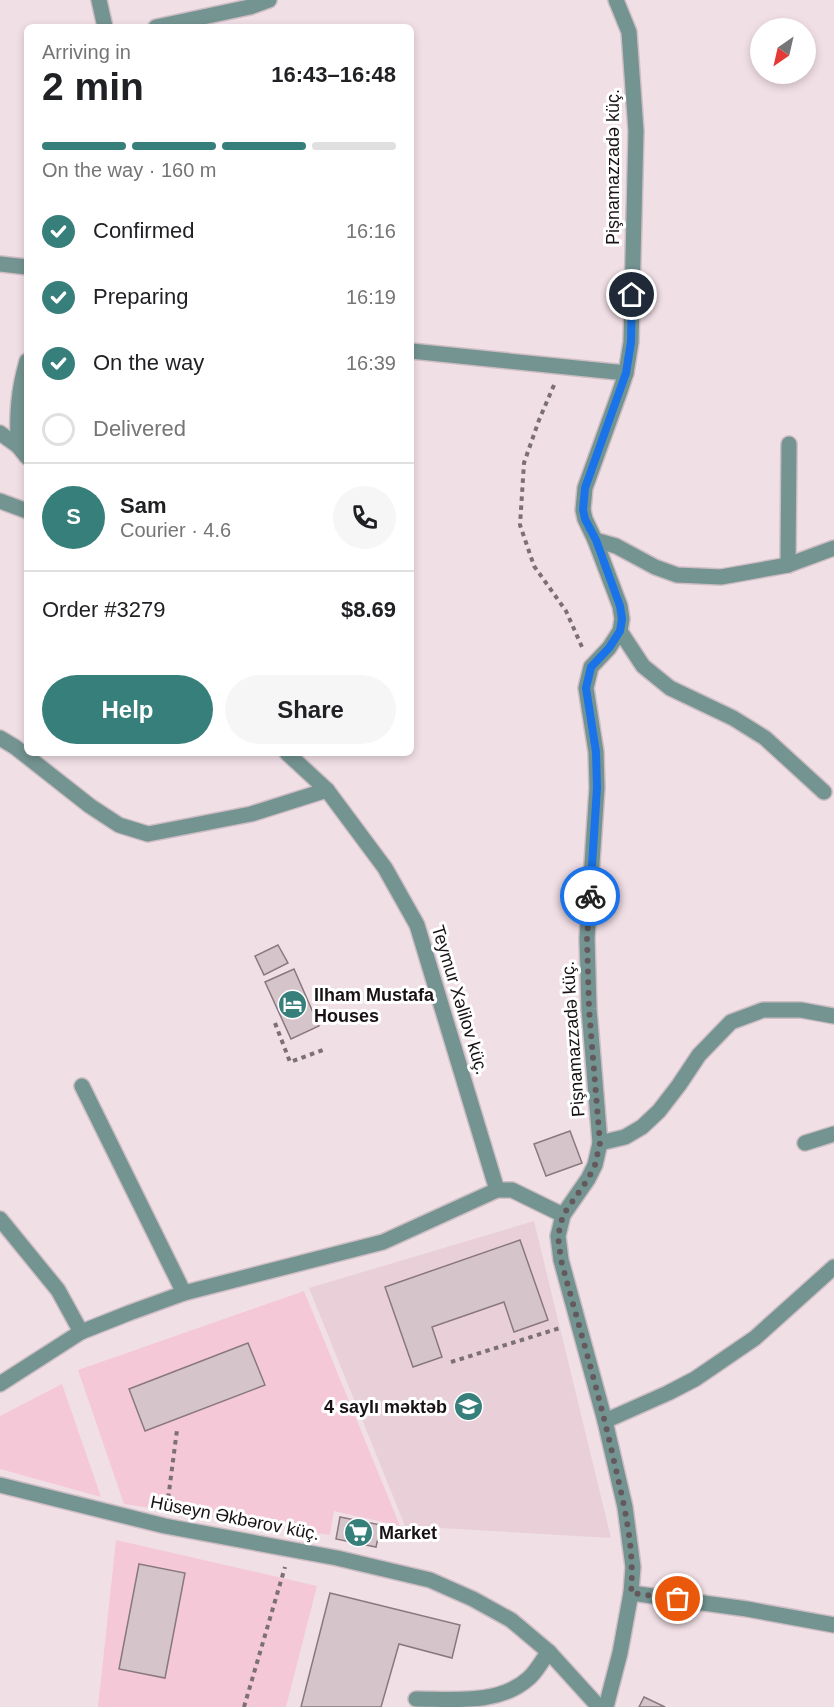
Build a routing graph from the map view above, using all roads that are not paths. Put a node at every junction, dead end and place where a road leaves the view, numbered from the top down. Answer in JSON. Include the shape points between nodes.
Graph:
{"nodes":[{"id":1,"x":99,"y":0,"type":"edge"},
{"id":2,"x":269,"y":0,"type":"edge"},
{"id":3,"x":616,"y":0,"type":"edge"},
{"id":4,"x":104,"y":24,"type":"edge"},
{"id":5,"x":170,"y":24,"type":"edge"},
{"id":6,"x":0,"y":264,"type":"edge"},
{"id":7,"x":24,"y":267,"type":"edge"},
{"id":8,"x":414,"y":351,"type":"edge"},
{"id":9,"x":24,"y":370,"type":"edge"},
{"id":10,"x":626,"y":373,"type":"junction"},
{"id":11,"x":0,"y":433,"type":"edge"},
{"id":12,"x":789,"y":444,"type":"dead end"},
{"id":13,"x":23,"y":452,"type":"edge"},
{"id":14,"x":0,"y":501,"type":"edge"},
{"id":15,"x":24,"y":510,"type":"edge"},
{"id":16,"x":596,"y":540,"type":"junction"},
{"id":17,"x":834,"y":548,"type":"edge"},
{"id":18,"x":788,"y":565,"type":"junction"},
{"id":19,"x":620,"y":631,"type":"junction"},
{"id":20,"x":0,"y":738,"type":"edge"},
{"id":21,"x":24,"y":754,"type":"edge"},
{"id":22,"x":26,"y":756,"type":"edge"},
{"id":23,"x":290,"y":756,"type":"edge"},
{"id":24,"x":327,"y":790,"type":"junction"},
{"id":25,"x":824,"y":792,"type":"dead end"},
{"id":26,"x":834,"y":1016,"type":"edge"},
{"id":27,"x":82,"y":1086,"type":"dead end"},
{"id":28,"x":834,"y":1134,"type":"edge"},
{"id":29,"x":600,"y":1143,"type":"junction"},
{"id":30,"x":805,"y":1143,"type":"dead end"},
{"id":31,"x":497,"y":1190,"type":"junction"},
{"id":32,"x":563,"y":1215,"type":"junction"},
{"id":33,"x":0,"y":1219,"type":"edge"},
{"id":34,"x":834,"y":1268,"type":"edge"},
{"id":35,"x":184,"y":1293,"type":"junction"},
{"id":36,"x":81,"y":1332,"type":"junction"},
{"id":37,"x":0,"y":1384,"type":"edge"},
{"id":38,"x":605,"y":1421,"type":"junction"},
{"id":39,"x":0,"y":1485,"type":"edge"},
{"id":40,"x":631,"y":1593,"type":"junction"},
{"id":41,"x":834,"y":1625,"type":"edge"},
{"id":42,"x":549,"y":1652,"type":"junction"},
{"id":43,"x":416,"y":1699,"type":"dead end"},
{"id":44,"x":599,"y":1707,"type":"edge"},
{"id":45,"x":606,"y":1707,"type":"edge"}],
"edges":[{"from":1,"to":4,"type":"street"},
{"from":2,"to":5,"type":"street"},
{"from":3,"to":10,"type":"street","name":"Pişnamazzadə küç.","via":[[629,32],[636,131],[631,342]]},
{"from":6,"to":7,"type":"street"},
{"from":8,"to":10,"type":"street"},
{"from":9,"to":13,"type":"street","via":[[17,409]]},
{"from":10,"to":16,"type":"street","name":"Pişnamazzadə küç.","via":[[585,488],[583,510]]},
{"from":11,"to":13,"type":"street"},
{"from":12,"to":18,"type":"street"},
{"from":14,"to":15,"type":"street"},
{"from":16,"to":18,"type":"street","via":[[677,575],[721,577]]},
{"from":16,"to":19,"type":"street","name":"Pişnamazzadə küç.","via":[[620,606]]},
{"from":17,"to":18,"type":"street"},
{"from":19,"to":25,"type":"street","via":[[643,666],[670,688],[765,738]]},
{"from":19,"to":29,"type":"street","name":"Pişnamazzadə küç.","via":[[591,667],[586,688],[596,752],[587,950]]},
{"from":20,"to":21,"type":"street"},
{"from":22,"to":24,"type":"street","via":[[119,825],[148,834],[251,814]]},
{"from":23,"to":24,"type":"street","name":"Teymur Xəlilov küç."},
{"from":24,"to":31,"type":"street","name":"Teymur Xəlilov küç.","via":[[385,868],[417,925]]},
{"from":26,"to":29,"type":"street","via":[[801,1010],[763,1010],[731,1022],[699,1055],[679,1086],[642,1127],[625,1137]]},
{"from":27,"to":35,"type":"street"},
{"from":28,"to":30,"type":"street"},
{"from":29,"to":32,"type":"street","name":"Pişnamazzadə küç.","via":[[588,1179]]},
{"from":31,"to":32,"type":"street","via":[[512,1190]]},
{"from":31,"to":35,"type":"street","via":[[383,1242]]},
{"from":32,"to":38,"type":"street","name":"Pişnamazzadə küç.","via":[[558,1236],[560,1252]]},
{"from":33,"to":36,"type":"street","via":[[58,1290]]},
{"from":34,"to":38,"type":"street","via":[[755,1338],[695,1379]]},
{"from":35,"to":36,"type":"street"},
{"from":36,"to":37,"type":"street"},
{"from":38,"to":40,"type":"street","name":"Pişnamazzadə küç.","via":[[625,1507],[633,1568]]},
{"from":39,"to":42,"type":"street","name":"Hüseyn Əkbərov küç.","via":[[165,1526],[430,1580],[511,1620]]},
{"from":40,"to":41,"type":"street","via":[[747,1608]]},
{"from":40,"to":45,"type":"street","name":"Pişnamazzadə küç."},
{"from":42,"to":43,"type":"street","via":[[530,1678],[509,1692],[477,1699]]},
{"from":42,"to":44,"type":"street","name":"Hüseyn Əkbərov küç."}]}
